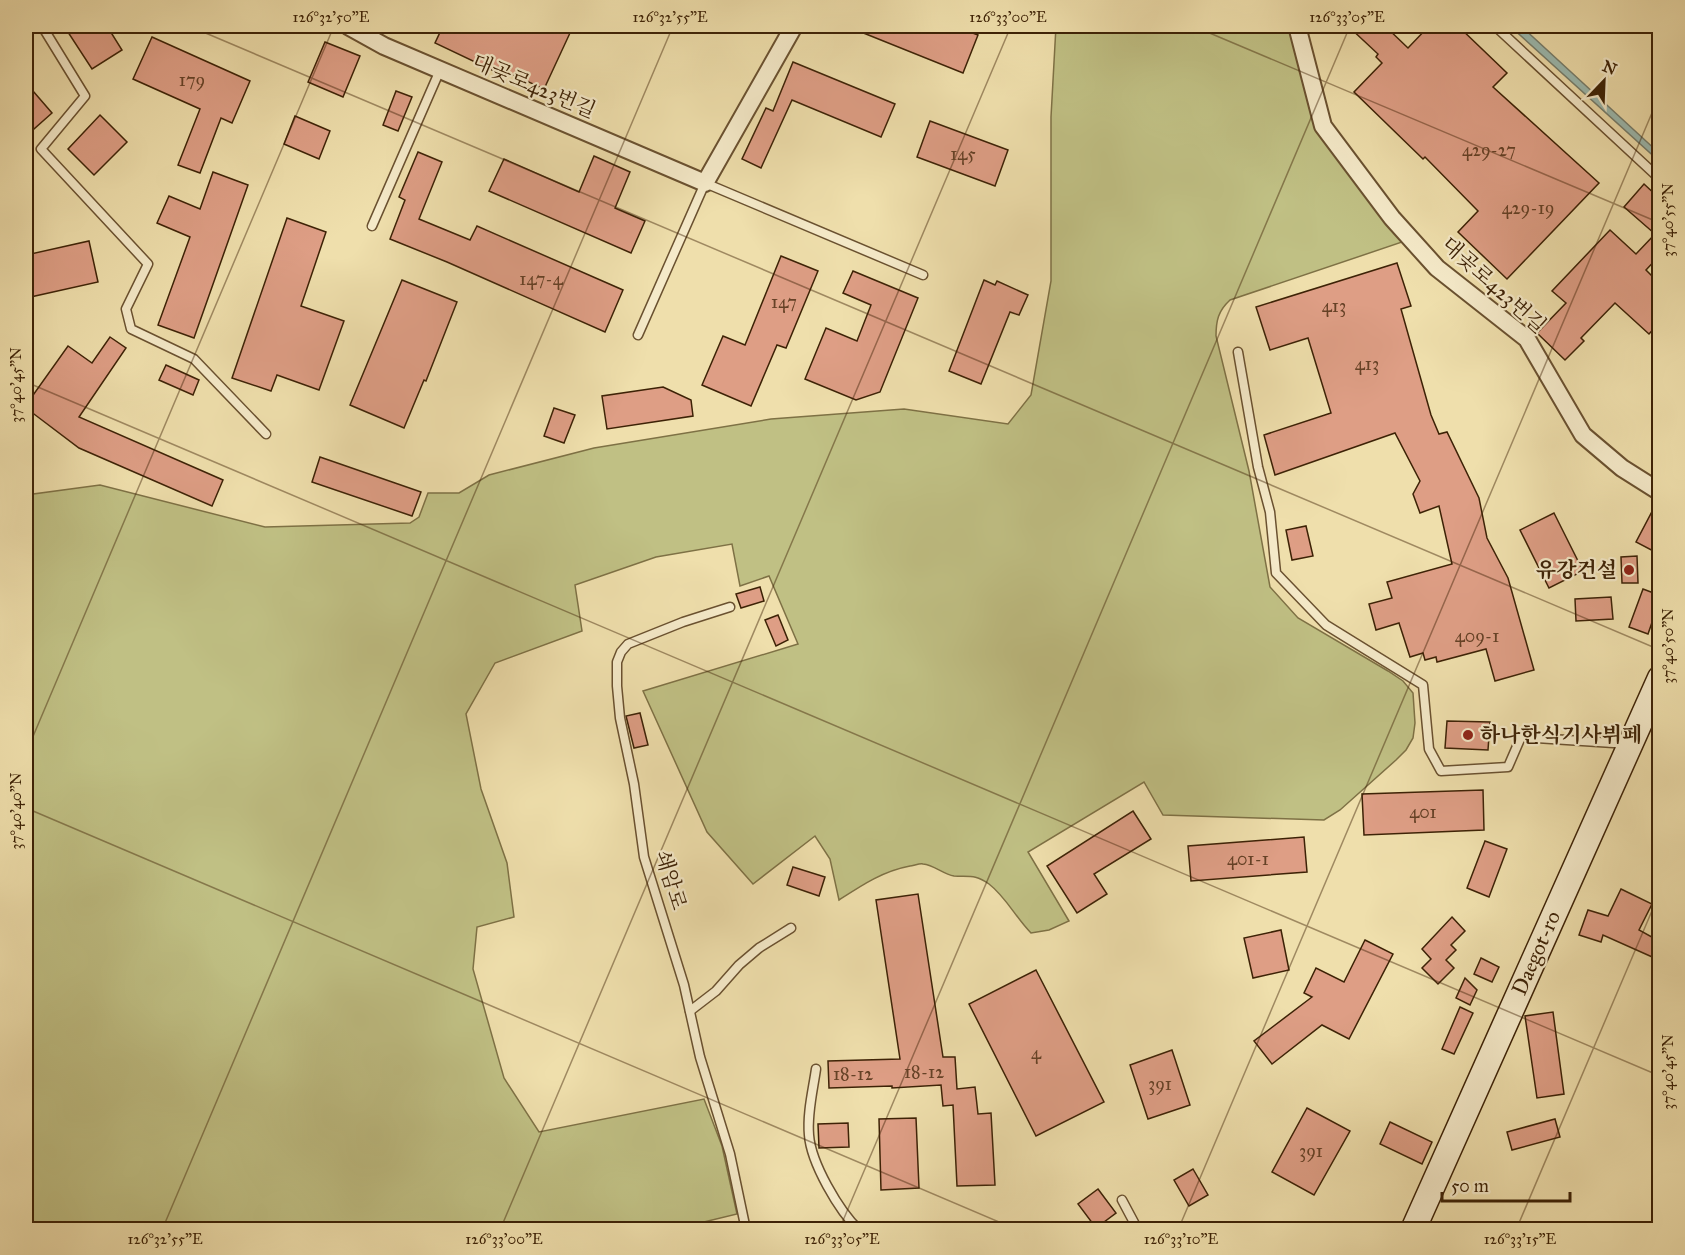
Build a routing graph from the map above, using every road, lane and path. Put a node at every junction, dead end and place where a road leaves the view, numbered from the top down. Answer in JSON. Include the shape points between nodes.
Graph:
{"nodes":[{"id":1,"x":42,"y":26,"type":"edge"},
{"id":2,"x":348,"y":26,"type":"edge"},
{"id":3,"x":794,"y":26,"type":"edge"},
{"id":4,"x":1297,"y":26,"type":"edge"},
{"id":5,"x":1499,"y":26,"type":"edge"},
{"id":6,"x":440,"y":70,"type":"junction"},
{"id":7,"x":1659,"y":179,"type":"edge"},
{"id":8,"x":705,"y":183,"type":"junction"},
{"id":9,"x":372,"y":226,"type":"dead end"},
{"id":10,"x":923,"y":275,"type":"dead end"},
{"id":11,"x":638,"y":335,"type":"dead end"},
{"id":12,"x":1239,"y":352,"type":"dead end"},
{"id":13,"x":266,"y":434,"type":"dead end"},
{"id":14,"x":1659,"y":492,"type":"edge"},
{"id":15,"x":730,"y":608,"type":"dead end"},
{"id":16,"x":1659,"y":678,"type":"edge"},
{"id":17,"x":1630,"y":744,"type":"junction"},
{"id":18,"x":791,"y":928,"type":"dead end"},
{"id":19,"x":690,"y":1011,"type":"junction"},
{"id":20,"x":816,"y":1069,"type":"dead end"},
{"id":21,"x":1122,"y":1200,"type":"dead end"},
{"id":22,"x":746,"y":1230,"type":"edge"},
{"id":23,"x":859,"y":1230,"type":"edge"},
{"id":24,"x":1138,"y":1230,"type":"edge"},
{"id":25,"x":1413,"y":1230,"type":"edge"}],
"edges":[{"from":1,"to":13,"type":"lane","via":[[85,96],[41,149],[148,264],[126,309],[131,329],[194,359]]},
{"from":2,"to":6,"type":"street","name":"대곶로423번길"},
{"from":3,"to":8,"type":"street"},
{"from":4,"to":14,"type":"street","name":"대곶로423번길","via":[[1323,126],[1392,218],[1437,268],[1527,339],[1583,435]]},
{"from":5,"to":7,"type":"lane"},
{"from":6,"to":8,"type":"street","name":"대곶로423번길"},
{"from":6,"to":9,"type":"lane"},
{"from":8,"to":10,"type":"lane","name":"대곶로423번길"},
{"from":8,"to":11,"type":"lane"},
{"from":12,"to":17,"type":"lane","via":[[1258,467],[1270,512],[1275,573],[1326,625],[1423,685],[1429,749],[1441,771],[1508,766],[1521,737]]},
{"from":15,"to":19,"type":"lane","name":"쇄암로","via":[[645,635],[628,644],[617,662],[620,718],[642,850]]},
{"from":16,"to":17,"type":"street","name":"Daegot-ro"},
{"from":17,"to":25,"type":"street","name":"Daegot-ro"},
{"from":18,"to":19,"type":"lane","via":[[759,948]]},
{"from":19,"to":22,"type":"lane","name":"쇄암로","via":[[730,1154]]},
{"from":20,"to":23,"type":"lane","via":[[809,1120],[812,1149],[835,1200]]},
{"from":21,"to":24,"type":"lane"}]}
